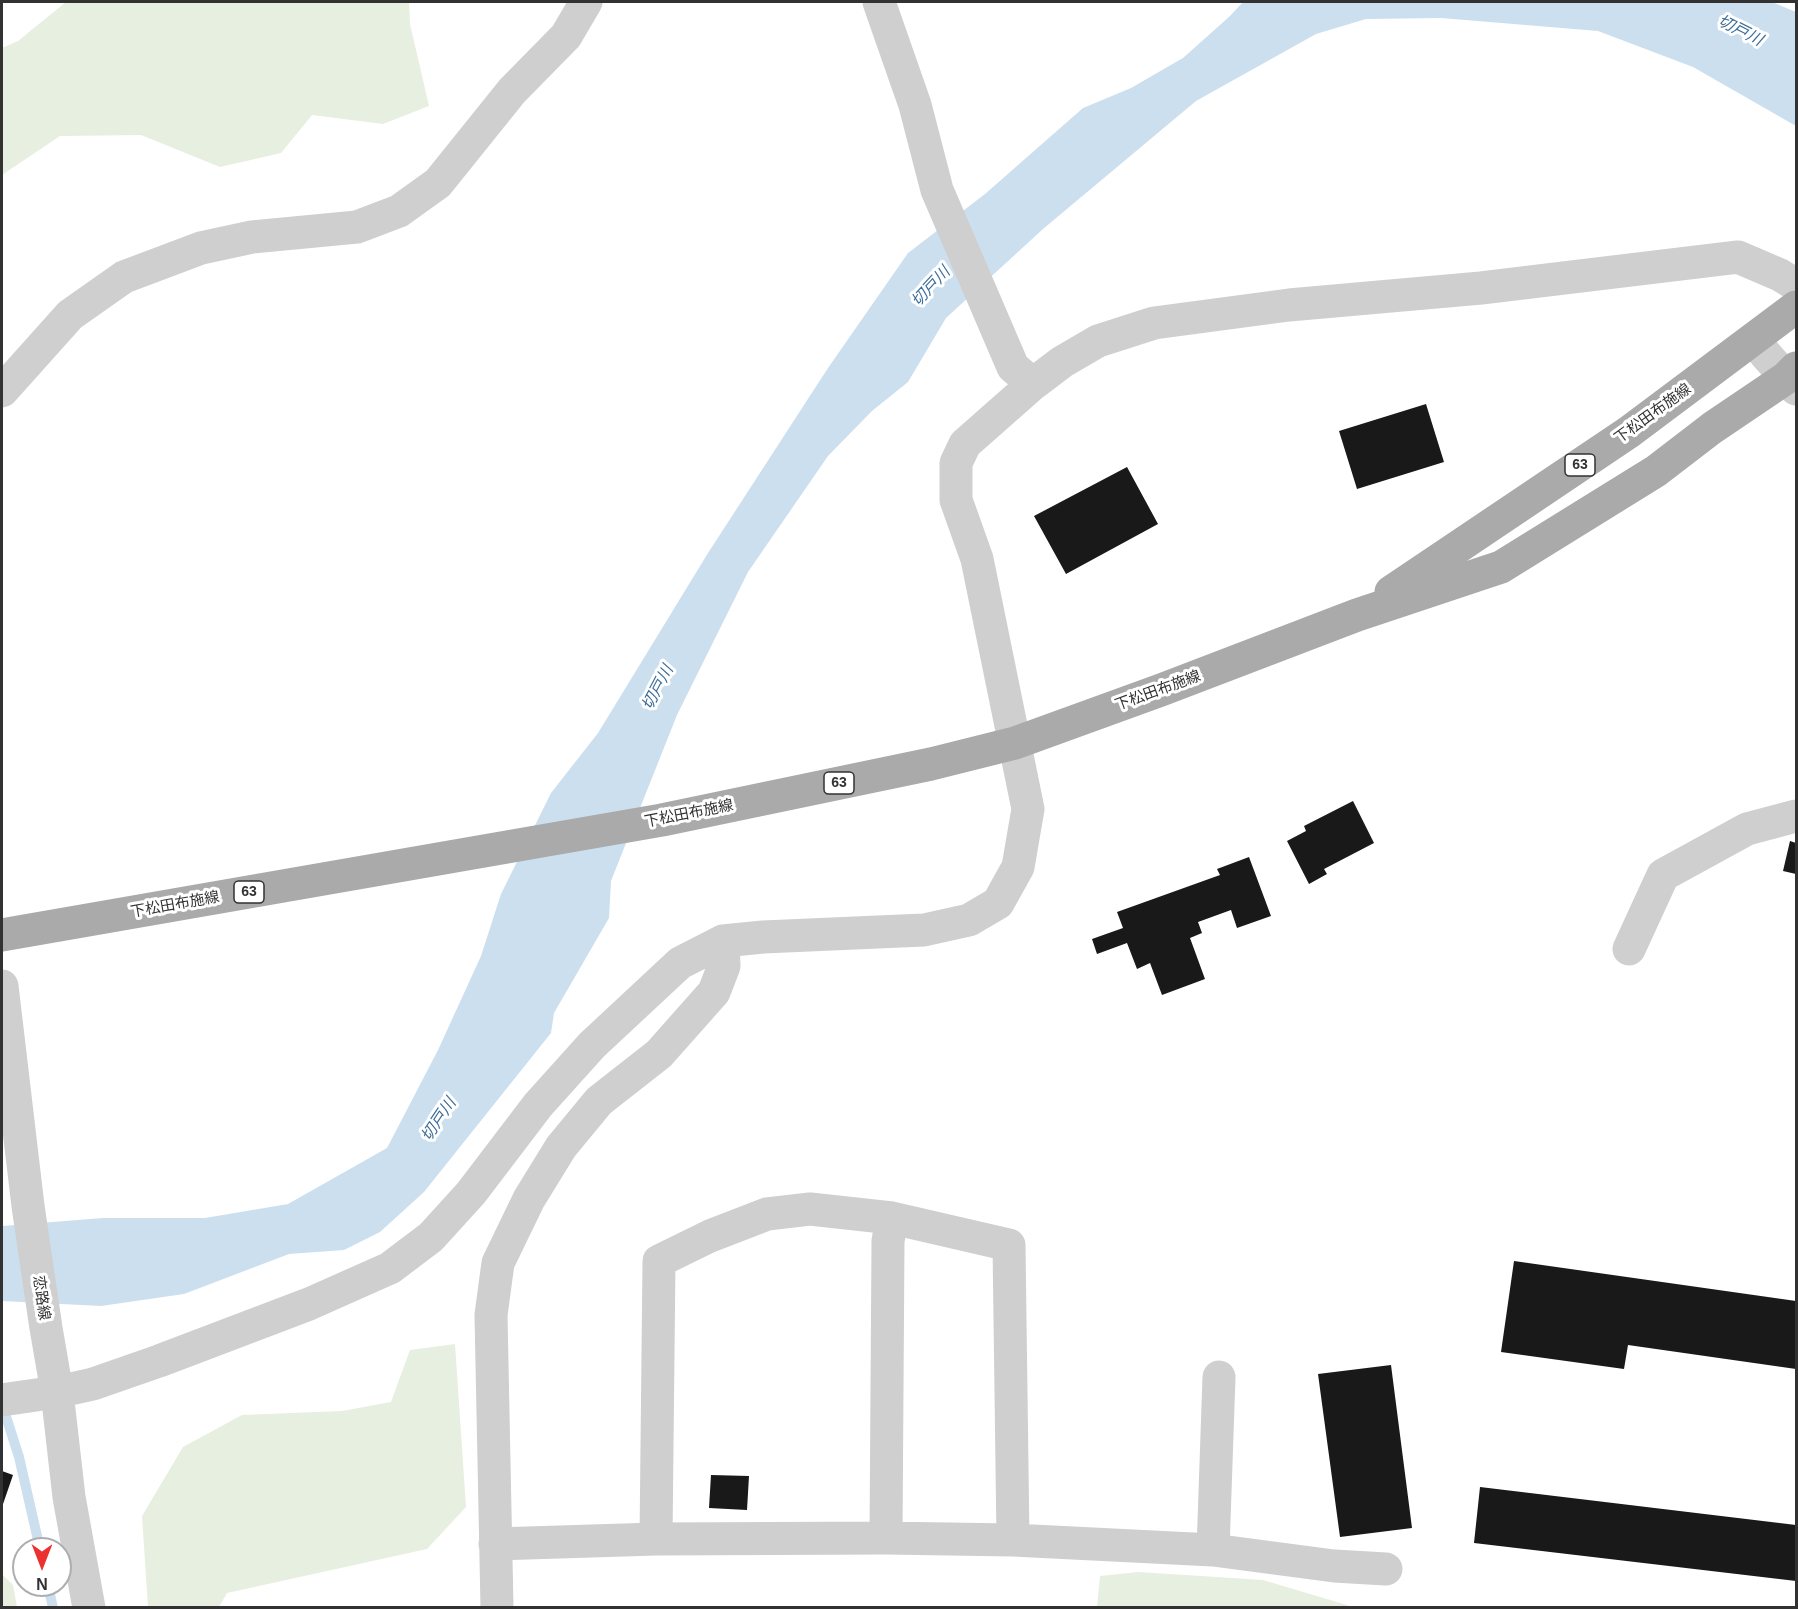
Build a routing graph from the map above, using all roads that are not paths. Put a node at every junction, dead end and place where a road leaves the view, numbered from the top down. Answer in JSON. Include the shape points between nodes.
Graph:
{"nodes":[{"id":1,"x":586,"y":2,"type":"edge"},
{"id":2,"x":879,"y":2,"type":"edge"},
{"id":3,"x":1797,"y":285,"type":"edge"},
{"id":4,"x":1797,"y":307,"type":"edge"},
{"id":5,"x":1753,"y":340,"type":"junction"},
{"id":6,"x":1793,"y":379,"type":"edge"},
{"id":7,"x":1033,"y":384,"type":"junction"},
{"id":8,"x":2,"y":391,"type":"edge"},
{"id":9,"x":1357,"y":615,"type":"junction"},
{"id":10,"x":1016,"y":743,"type":"junction"},
{"id":11,"x":1797,"y":816,"type":"edge"},
{"id":12,"x":2,"y":935,"type":"edge"},
{"id":13,"x":723,"y":941,"type":"junction"},
{"id":14,"x":1629,"y":949,"type":"dead end"},
{"id":15,"x":2,"y":986,"type":"edge"},
{"id":16,"x":892,"y":1218,"type":"junction"},
{"id":17,"x":1219,"y":1377,"type":"dead end"},
{"id":18,"x":57,"y":1392,"type":"junction"},
{"id":19,"x":2,"y":1400,"type":"edge"},
{"id":20,"x":886,"y":1538,"type":"junction"},
{"id":21,"x":656,"y":1539,"type":"junction"},
{"id":22,"x":1013,"y":1540,"type":"junction"},
{"id":23,"x":495,"y":1544,"type":"junction"},
{"id":24,"x":1214,"y":1550,"type":"junction"},
{"id":25,"x":1386,"y":1569,"type":"dead end"},
{"id":26,"x":90,"y":1608,"type":"edge"},
{"id":27,"x":497,"y":1608,"type":"edge"}],
"edges":[{"from":1,"to":8,"type":"street","via":[[566,36],[512,91],[438,183],[399,211],[357,227],[252,237],[201,248],[124,278],[70,315]]},
{"from":2,"to":7,"type":"street","via":[[915,105],[937,190],[1013,367]]},
{"from":3,"to":7,"type":"street","via":[[1738,258],[1267,308],[1154,323],[1098,341]]},
{"from":4,"to":5,"type":"main road","name":"下松田布施線","number":"63"},
{"from":5,"to":6,"type":"street"},
{"from":5,"to":9,"type":"main road","name":"下松田布施線","number":"63","via":[[1629,432]]},
{"from":6,"to":9,"type":"main road","name":"下松田布施線","number":"63","via":[[1502,567]]},
{"from":7,"to":10,"type":"street","via":[[964,444],[956,463],[956,500],[977,559]]},
{"from":9,"to":10,"type":"main road","name":"下松田布施線","number":"63"},
{"from":10,"to":12,"type":"main road","name":"下松田布施線","number":"63","via":[[662,820]]},
{"from":10,"to":13,"type":"street","via":[[1028,808],[1018,867],[998,903],[969,920],[924,930]]},
{"from":11,"to":14,"type":"street","via":[[1747,829],[1663,875]]},
{"from":13,"to":18,"type":"street","via":[[680,963],[592,1045],[538,1105],[471,1193],[431,1237],[390,1268],[309,1304],[159,1361]]},
{"from":13,"to":23,"type":"street","via":[[724,966],[714,992],[659,1054],[599,1101],[561,1147],[498,1263],[491,1315]]},
{"from":15,"to":18,"type":"street","name":"恋路線","via":[[28,1206]]},
{"from":16,"to":20,"type":"street","via":[[888,1241]]},
{"from":16,"to":21,"type":"street","via":[[810,1209],[767,1214],[659,1261]]},
{"from":16,"to":22,"type":"street","via":[[1009,1245]]},
{"from":17,"to":24,"type":"street"},
{"from":18,"to":19,"type":"street"},
{"from":18,"to":26,"type":"street","name":"恋路線","via":[[69,1497]]},
{"from":20,"to":21,"type":"street"},
{"from":20,"to":22,"type":"street"},
{"from":21,"to":23,"type":"street"},
{"from":22,"to":24,"type":"street"},
{"from":23,"to":27,"type":"street"},
{"from":24,"to":25,"type":"street"}]}
